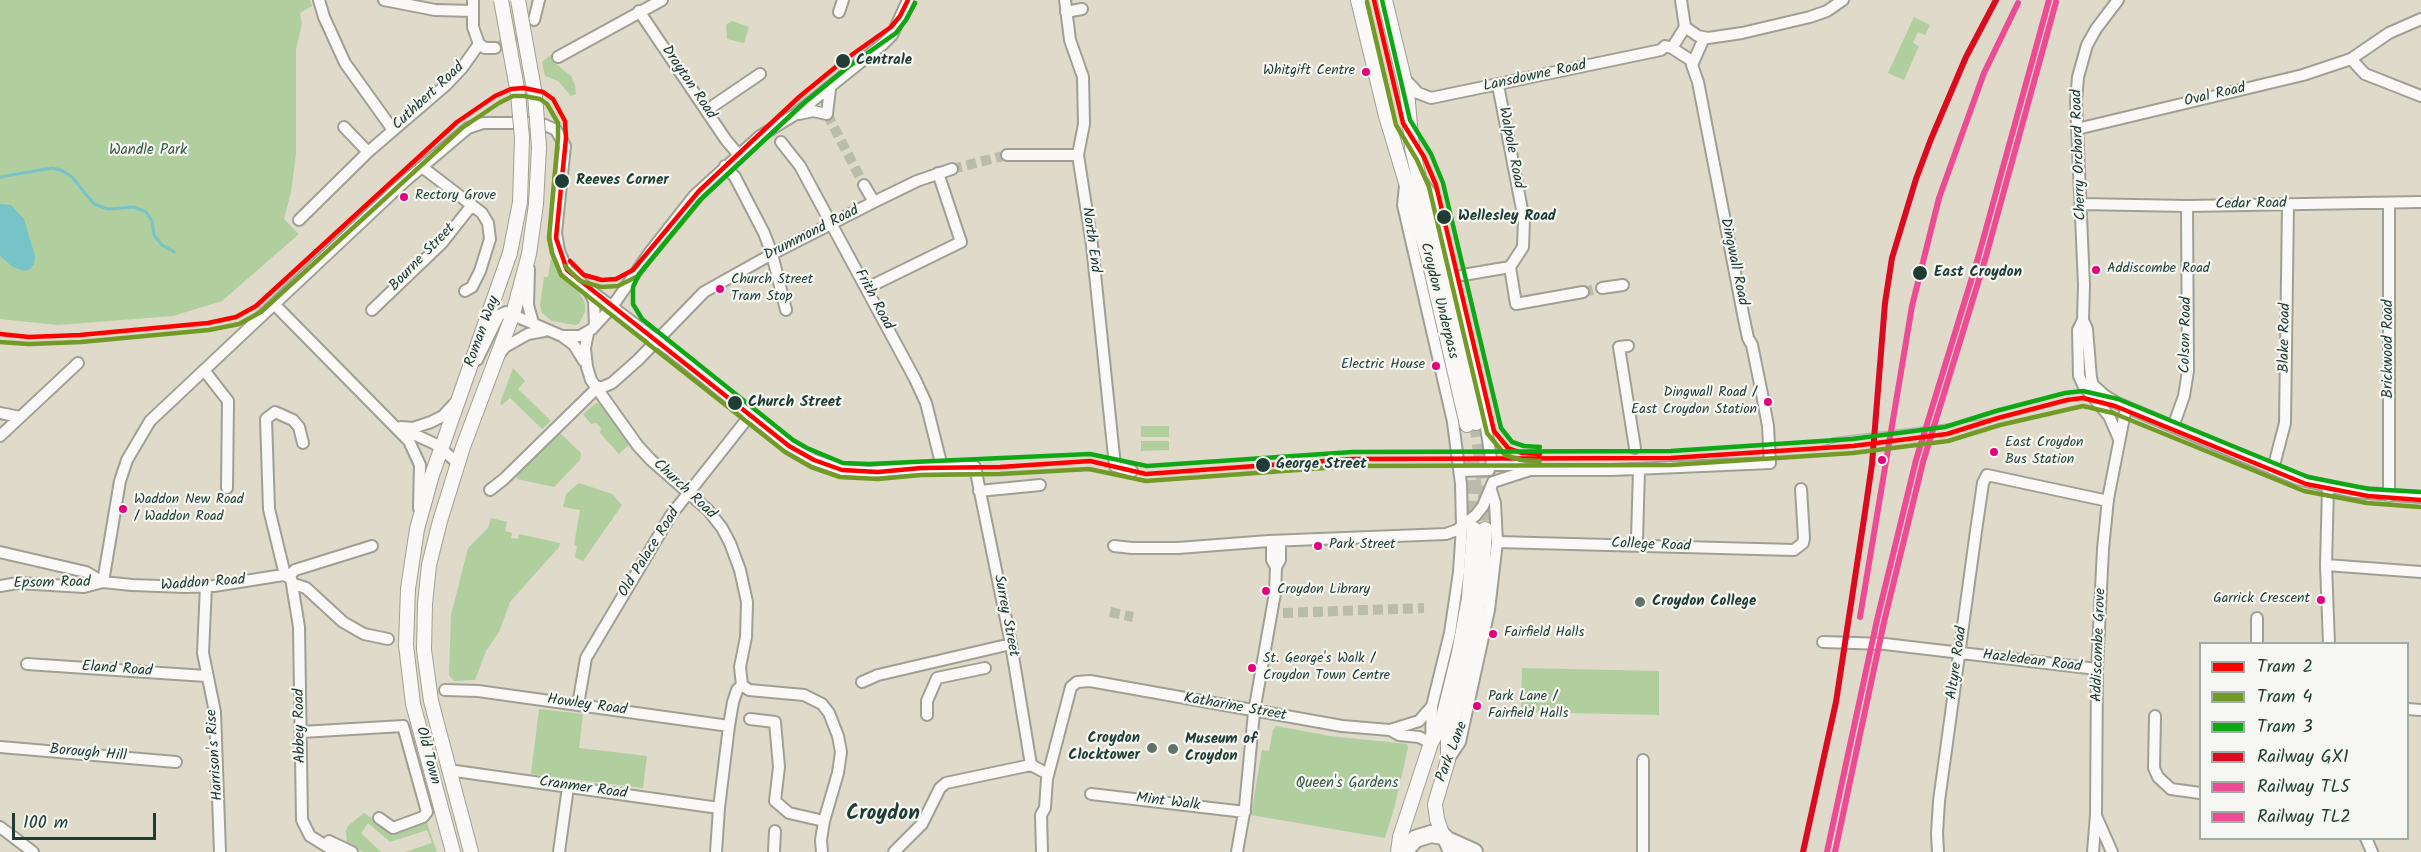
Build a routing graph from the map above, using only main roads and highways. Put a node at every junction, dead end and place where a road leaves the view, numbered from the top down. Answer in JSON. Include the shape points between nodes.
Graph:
{"nodes":[{"id":1,"x":501,"y":0,"type":"edge"},
{"id":2,"x":518,"y":0,"type":"edge"},
{"id":3,"x":1358,"y":0,"type":"edge"},
{"id":4,"x":1385,"y":0,"type":"edge"},
{"id":5,"x":407,"y":659,"type":"joint"},
{"id":6,"x":425,"y":660,"type":"joint"},
{"id":7,"x":1447,"y":843,"type":"edge"},
{"id":8,"x":453,"y":852,"type":"edge"},
{"id":9,"x":471,"y":852,"type":"edge"},
{"id":10,"x":1398,"y":852,"type":"edge"},
{"id":11,"x":1404,"y":852,"type":"edge"},
{"id":12,"x":1474,"y":852,"type":"edge"}],
"edges":[{"from":1,"to":5,"type":"main road","name":"Roman Way","bridge":true,"via":[[522,138],[520,202],[510,254],[441,448],[418,526],[408,589]]},
{"from":2,"to":6,"type":"main road","name":"Roman Way","bridge":true,"via":[[539,137],[530,247],[513,314],[440,521],[429,565],[424,611]]},
{"from":3,"to":4,"type":"main road","name":"Croydon Underpass","via":[[1384,112],[1472,424],[1412,148],[1405,78]]},
{"from":5,"to":8,"type":"main road","name":"Old Town","via":[[418,724]]},
{"from":6,"to":9,"type":"main road","name":"Old Town","via":[[432,708]]},
{"from":7,"to":10,"type":"main road","name":"Park Lane","via":[[1435,804],[1448,760],[1448,739],[1478,606],[1474,528],[1463,634],[1442,722],[1431,743]]},
{"from":7,"to":11,"type":"highway","via":[[1431,834],[1420,836]]},
{"from":7,"to":12,"type":"highway"}]}
